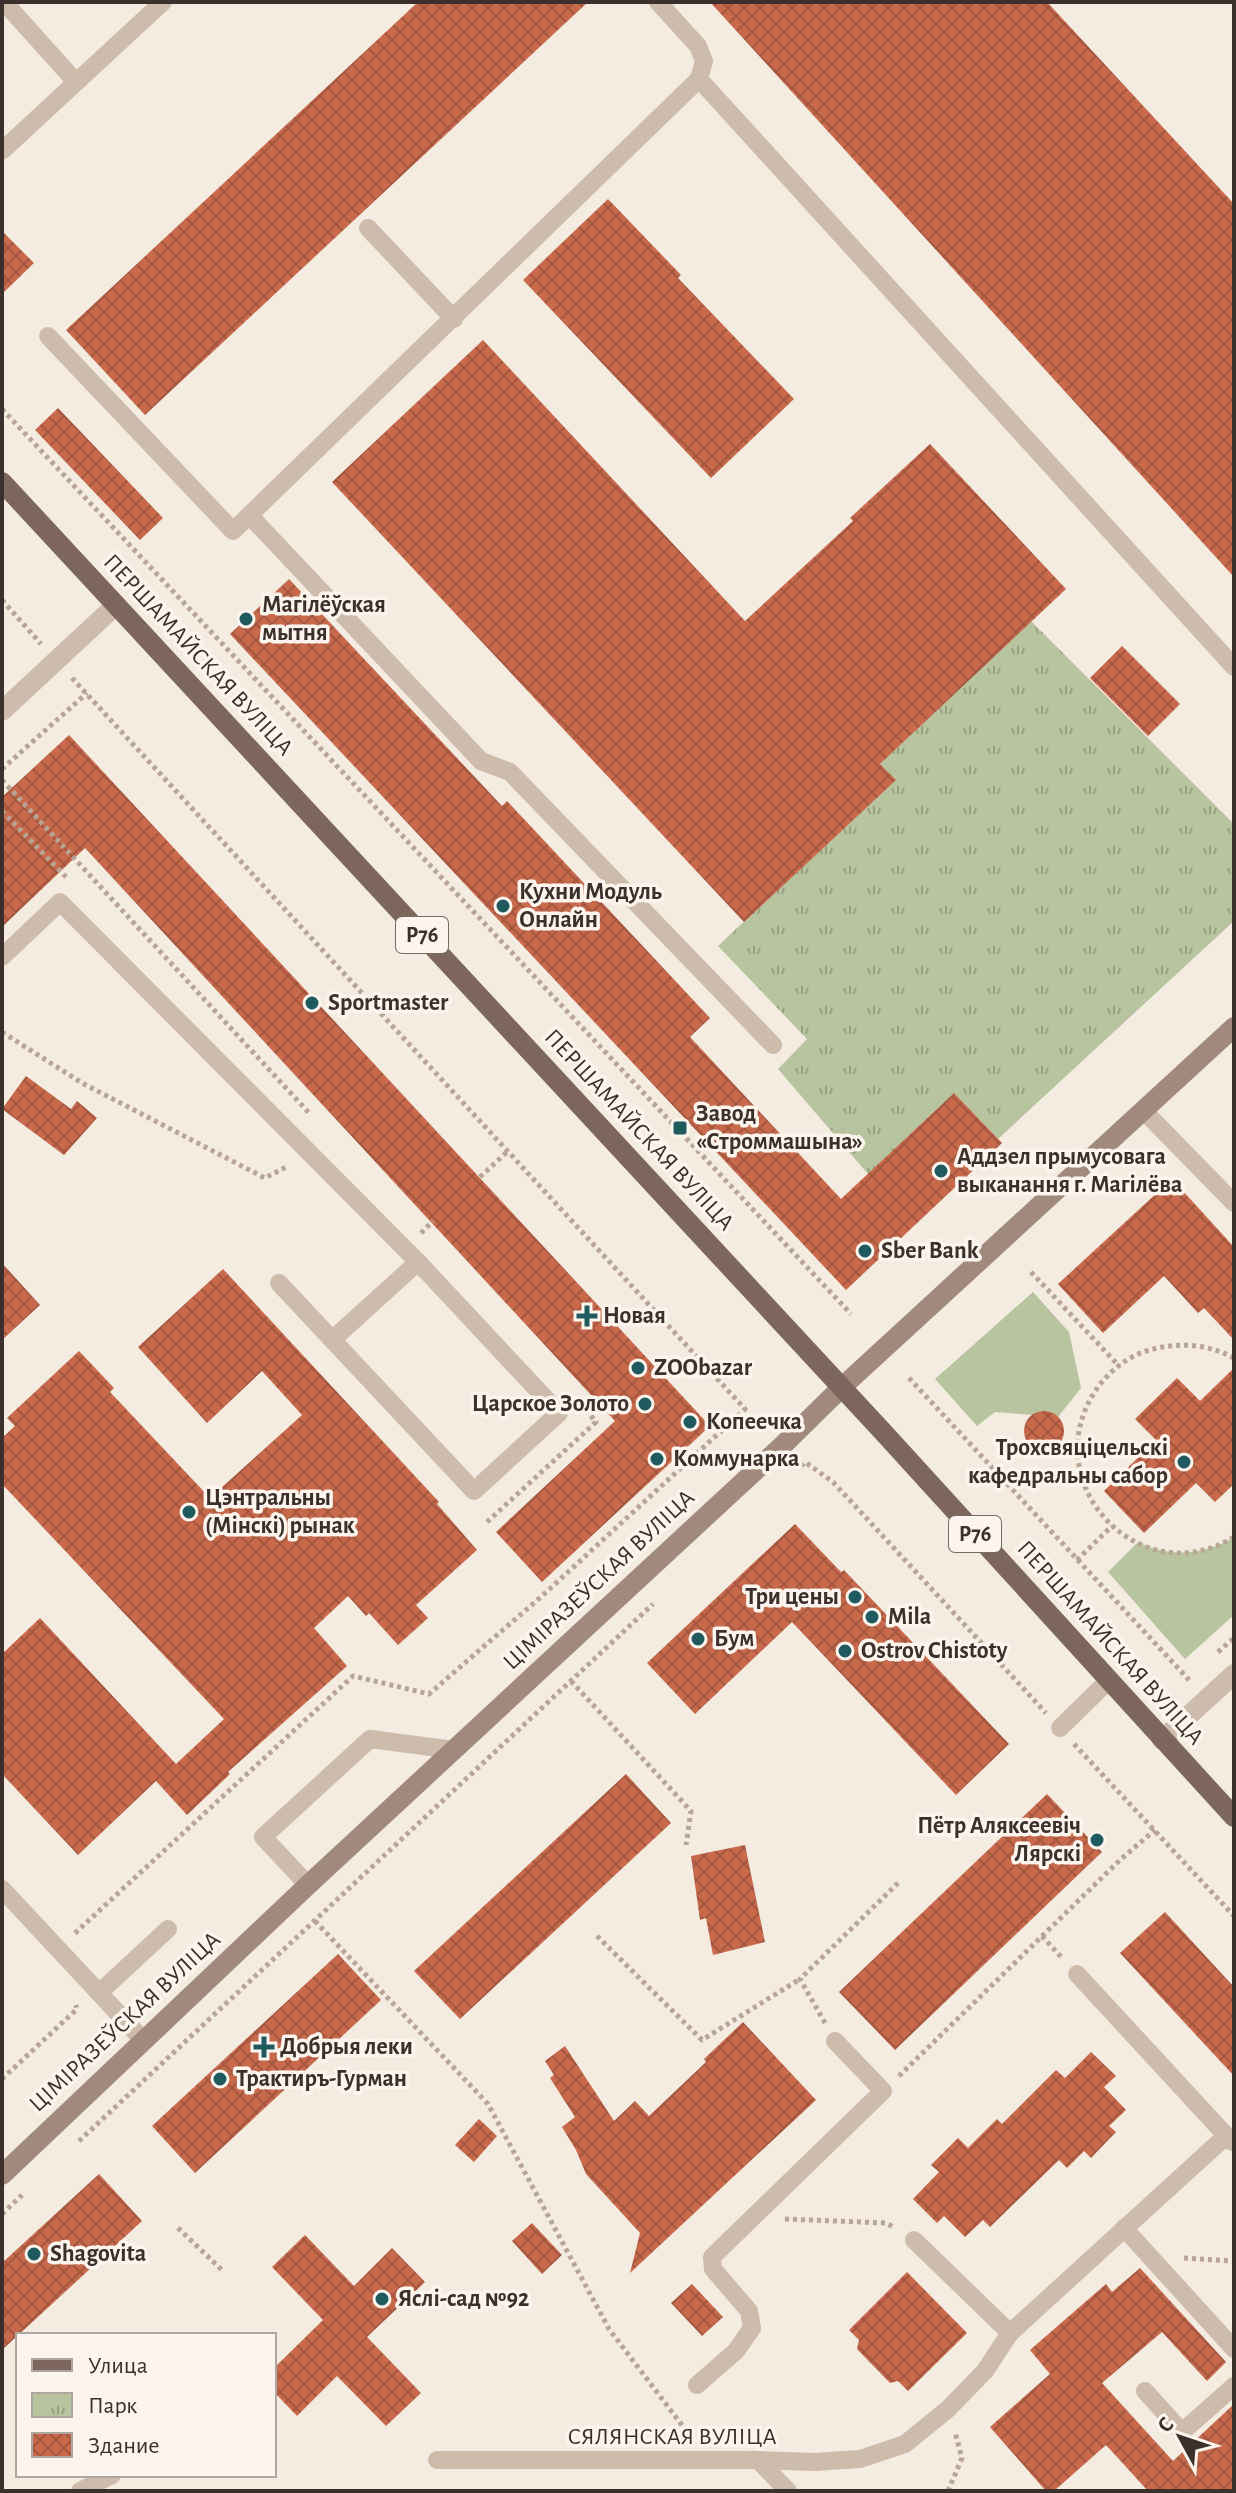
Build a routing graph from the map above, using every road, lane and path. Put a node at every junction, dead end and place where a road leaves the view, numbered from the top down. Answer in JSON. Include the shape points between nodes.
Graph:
{"nodes":[{"id":1,"x":4,"y":2,"type":"edge"},
{"id":2,"x":163,"y":2,"type":"edge"},
{"id":3,"x":658,"y":2,"type":"edge"},
{"id":4,"x":699,"y":79,"type":"junction"},
{"id":5,"x":76,"y":82,"type":"junction"},
{"id":6,"x":2,"y":151,"type":"edge"},
{"id":7,"x":368,"y":228,"type":"dead end"},
{"id":8,"x":454,"y":319,"type":"junction"},
{"id":9,"x":48,"y":336,"type":"dead end"},
{"id":10,"x":2,"y":409,"type":"edge"},
{"id":11,"x":2,"y":482,"type":"edge"},
{"id":12,"x":250,"y":516,"type":"junction"},
{"id":13,"x":2,"y":600,"type":"edge"},
{"id":14,"x":116,"y":605,"type":"junction"},
{"id":15,"x":57,"y":661,"type":"junction"},
{"id":16,"x":1234,"y":667,"type":"edge"},
{"id":17,"x":87,"y":693,"type":"junction"},
{"id":18,"x":2,"y":711,"type":"edge"},
{"id":19,"x":2,"y":769,"type":"edge"},
{"id":20,"x":2,"y":780,"type":"edge"},
{"id":21,"x":2,"y":811,"type":"edge"},
{"id":22,"x":60,"y":902,"type":"junction"},
{"id":23,"x":2,"y":957,"type":"edge"},
{"id":24,"x":1234,"y":1027,"type":"edge"},
{"id":25,"x":2,"y":1032,"type":"edge"},
{"id":26,"x":773,"y":1045,"type":"dead end"},
{"id":27,"x":1143,"y":1110,"type":"junction"},
{"id":28,"x":319,"y":1125,"type":"dead end"},
{"id":29,"x":507,"y":1152,"type":"junction"},
{"id":30,"x":309,"y":1153,"type":"junction"},
{"id":31,"x":480,"y":1177,"type":"dead end"},
{"id":32,"x":1234,"y":1203,"type":"edge"},
{"id":33,"x":433,"y":1221,"type":"dead end"},
{"id":34,"x":420,"y":1233,"type":"dead end"},
{"id":35,"x":418,"y":1262,"type":"junction"},
{"id":36,"x":1031,"y":1272,"type":"dead end"},
{"id":37,"x":279,"y":1283,"type":"dead end"},
{"id":38,"x":851,"y":1314,"type":"dead end"},
{"id":39,"x":332,"y":1340,"type":"junction"},
{"id":40,"x":1234,"y":1358,"type":"edge"},
{"id":41,"x":1119,"y":1366,"type":"junction"},
{"id":42,"x":909,"y":1378,"type":"dead end"},
{"id":43,"x":841,"y":1388,"type":"junction"},
{"id":44,"x":795,"y":1471,"type":"dead end"},
{"id":45,"x":1112,"y":1526,"type":"junction"},
{"id":46,"x":1234,"y":1537,"type":"edge"},
{"id":47,"x":1077,"y":1560,"type":"junction"},
{"id":48,"x":662,"y":1596,"type":"dead end"},
{"id":49,"x":1234,"y":1674,"type":"edge"},
{"id":50,"x":571,"y":1681,"type":"junction"},
{"id":51,"x":1108,"y":1681,"type":"junction"},
{"id":52,"x":1209,"y":1696,"type":"junction"},
{"id":53,"x":1060,"y":1728,"type":"junction"},
{"id":54,"x":1162,"y":1740,"type":"junction"},
{"id":55,"x":454,"y":1750,"type":"junction"},
{"id":56,"x":1234,"y":1817,"type":"edge"},
{"id":57,"x":1155,"y":1830,"type":"junction"},
{"id":58,"x":686,"y":1845,"type":"dead end"},
{"id":59,"x":898,"y":1883,"type":"dead end"},
{"id":60,"x":308,"y":1885,"type":"junction"},
{"id":61,"x":2,"y":1889,"type":"edge"},
{"id":62,"x":1234,"y":1916,"type":"edge"},
{"id":63,"x":315,"y":1921,"type":"junction"},
{"id":64,"x":168,"y":1929,"type":"dead end"},
{"id":65,"x":597,"y":1936,"type":"dead end"},
{"id":66,"x":74,"y":1967,"type":"junction"},
{"id":67,"x":1077,"y":1974,"type":"dead end"},
{"id":68,"x":800,"y":1979,"type":"junction"},
{"id":69,"x":99,"y":1993,"type":"junction"},
{"id":70,"x":143,"y":2040,"type":"junction"},
{"id":71,"x":835,"y":2041,"type":"joint"},
{"id":72,"x":2,"y":2079,"type":"edge"},
{"id":73,"x":883,"y":2091,"type":"junction"},
{"id":74,"x":1230,"y":2140,"type":"edge"},
{"id":75,"x":78,"y":2143,"type":"dead end"},
{"id":76,"x":2,"y":2175,"type":"edge"},
{"id":77,"x":24,"y":2193,"type":"dead end"},
{"id":78,"x":2,"y":2214,"type":"edge"},
{"id":79,"x":752,"y":2218,"type":"junction"},
{"id":80,"x":178,"y":2228,"type":"dead end"},
{"id":81,"x":1124,"y":2228,"type":"junction"},
{"id":82,"x":914,"y":2240,"type":"joint"},
{"id":83,"x":1151,"y":2258,"type":"junction"},
{"id":84,"x":1234,"y":2261,"type":"edge"},
{"id":85,"x":224,"y":2272,"type":"dead end"},
{"id":86,"x":1010,"y":2333,"type":"junction"},
{"id":87,"x":1234,"y":2349,"type":"edge"},
{"id":88,"x":697,"y":2385,"type":"dead end"},
{"id":89,"x":1234,"y":2386,"type":"edge"},
{"id":90,"x":1145,"y":2391,"type":"dead end"},
{"id":91,"x":948,"y":2409,"type":"junction"},
{"id":92,"x":437,"y":2460,"type":"dead end"},
{"id":93,"x":758,"y":2460,"type":"junction"},
{"id":94,"x":723,"y":2461,"type":"junction"},
{"id":95,"x":108,"y":2477,"type":"edge"},
{"id":96,"x":80,"y":2491,"type":"edge"},
{"id":97,"x":788,"y":2491,"type":"edge"},
{"id":98,"x":948,"y":2491,"type":"edge"}],
"edges":[{"from":1,"to":5,"type":"lane"},
{"from":2,"to":5,"type":"lane"},
{"from":3,"to":4,"type":"lane","via":[[698,46],[704,61]]},
{"from":4,"to":8,"type":"lane"},
{"from":4,"to":16,"type":"lane"},
{"from":5,"to":6,"type":"lane"},
{"from":7,"to":8,"type":"lane"},
{"from":8,"to":12,"type":"lane"},
{"from":9,"to":12,"type":"lane","via":[[233,531]]},
{"from":10,"to":38,"type":"path"},
{"from":11,"to":14,"type":"main road","name":"ПЕРШАМАЙСКАЯ ВУЛІЦА","number":"Р76"},
{"from":12,"to":26,"type":"lane","via":[[481,761],[510,772]]},
{"from":13,"to":15,"type":"path"},
{"from":14,"to":15,"type":"street"},
{"from":14,"to":43,"type":"main road","name":"ПЕРШАМАЙСКАЯ ВУЛІЦА","number":"Р76"},
{"from":15,"to":17,"type":"path"},
{"from":15,"to":18,"type":"street"},
{"from":17,"to":19,"type":"path"},
{"from":17,"to":29,"type":"path"},
{"from":20,"to":28,"type":"path"},
{"from":21,"to":22,"type":"path","via":[[77,887]]},
{"from":22,"to":23,"type":"lane"},
{"from":22,"to":30,"type":"lane"},
{"from":24,"to":27,"type":"main road","name":"ЦІМІРАЗЕЎСКАЯ ВУЛІЦА"},
{"from":25,"to":30,"type":"path","via":[[82,1083],[265,1178]]},
{"from":27,"to":32,"type":"lane"},
{"from":27,"to":43,"type":"main road","name":"ЦІМІРАЗЕЎСКАЯ ВУЛІЦА"},
{"from":29,"to":31,"type":"path"},
{"from":29,"to":66,"type":"path","via":[[745,1409],[429,1694],[353,1676],[69,1938]]},
{"from":30,"to":35,"type":"lane"},
{"from":33,"to":34,"type":"path"},
{"from":35,"to":39,"type":"lane"},
{"from":35,"to":39,"type":"lane","via":[[559,1413],[474,1491]]},
{"from":36,"to":41,"type":"path"},
{"from":37,"to":39,"type":"lane"},
{"from":40,"to":41,"type":"path","via":[[1201,1345],[1167,1345],[1135,1354]]},
{"from":41,"to":45,"type":"path","via":[[1087,1402],[1077,1437],[1079,1473],[1093,1506]]},
{"from":42,"to":47,"type":"path"},
{"from":43,"to":51,"type":"main road","name":"ПЕРШАМАЙСКАЯ ВУЛІЦА","number":"Р76"},
{"from":43,"to":55,"type":"main road","name":"ЦІМІРАЗЕЎСКАЯ ВУЛІЦА"},
{"from":44,"to":53,"type":"path","via":[[805,1462],[833,1482]]},
{"from":45,"to":46,"type":"path","via":[[1150,1549],[1185,1554]]},
{"from":45,"to":47,"type":"path"},
{"from":47,"to":52,"type":"path","via":[[1187,1680]]},
{"from":48,"to":50,"type":"path"},
{"from":49,"to":52,"type":"street"},
{"from":50,"to":58,"type":"path","via":[[691,1811]]},
{"from":50,"to":63,"type":"path"},
{"from":51,"to":53,"type":"lane"},
{"from":51,"to":54,"type":"main road","name":"ПЕРШАМАЙСКАЯ ВУЛІЦА","number":"Р76"},
{"from":52,"to":54,"type":"street"},
{"from":53,"to":57,"type":"path"},
{"from":54,"to":56,"type":"main road","name":"ПЕРШАМАЙСКАЯ ВУЛІЦА","number":"Р76"},
{"from":55,"to":60,"type":"main road","name":"ЦІМІРАЗЕЎСКАЯ ВУЛІЦА"},
{"from":55,"to":60,"type":"lane","via":[[370,1739],[263,1837]]},
{"from":57,"to":62,"type":"path"},
{"from":57,"to":73,"type":"path"},
{"from":59,"to":68,"type":"path"},
{"from":60,"to":70,"type":"main road","name":"ЦІМІРАЗЕЎСКАЯ ВУЛІЦА"},
{"from":61,"to":66,"type":"lane"},
{"from":63,"to":75,"type":"path"},
{"from":63,"to":94,"type":"path","via":[[488,2104],[609,2329],[698,2447]]},
{"from":64,"to":69,"type":"lane"},
{"from":65,"to":68,"type":"path","via":[[702,2040]]},
{"from":66,"to":69,"type":"lane"},
{"from":66,"to":72,"type":"path","via":[[77,2009]]},
{"from":67,"to":74,"type":"lane"},
{"from":68,"to":71,"type":"path"},
{"from":69,"to":70,"type":"lane"},
{"from":70,"to":76,"type":"main road","name":"ЦІМІРАЗЕЎСКАЯ ВУЛІЦА"},
{"from":71,"to":73,"type":"lane"},
{"from":73,"to":79,"type":"lane"},
{"from":74,"to":81,"type":"lane"},
{"from":77,"to":78,"type":"path"},
{"from":79,"to":82,"type":"path","via":[[886,2223]]},
{"from":79,"to":88,"type":"lane","via":[[712,2257],[713,2269],[749,2311],[752,2328],[736,2351]]},
{"from":80,"to":85,"type":"path"},
{"from":81,"to":83,"type":"lane"},
{"from":81,"to":86,"type":"lane"},
{"from":82,"to":86,"type":"lane"},
{"from":83,"to":84,"type":"path"},
{"from":83,"to":87,"type":"lane"},
{"from":86,"to":91,"type":"lane","via":[[985,2371]]},
{"from":89,"to":90,"type":"lane","via":[[1182,2432]]},
{"from":91,"to":93,"type":"lane","name":"СЯЛЯНСКАЯ ВУЛІЦА","via":[[905,2444],[860,2459]]},
{"from":91,"to":98,"type":"path","via":[[962,2458]]},
{"from":92,"to":94,"type":"lane","name":"СЯЛЯНСКАЯ ВУЛІЦА"},
{"from":93,"to":94,"type":"lane","name":"СЯЛЯНСКАЯ ВУЛІЦА"},
{"from":93,"to":97,"type":"lane"},
{"from":95,"to":96,"type":"lane"}]}
